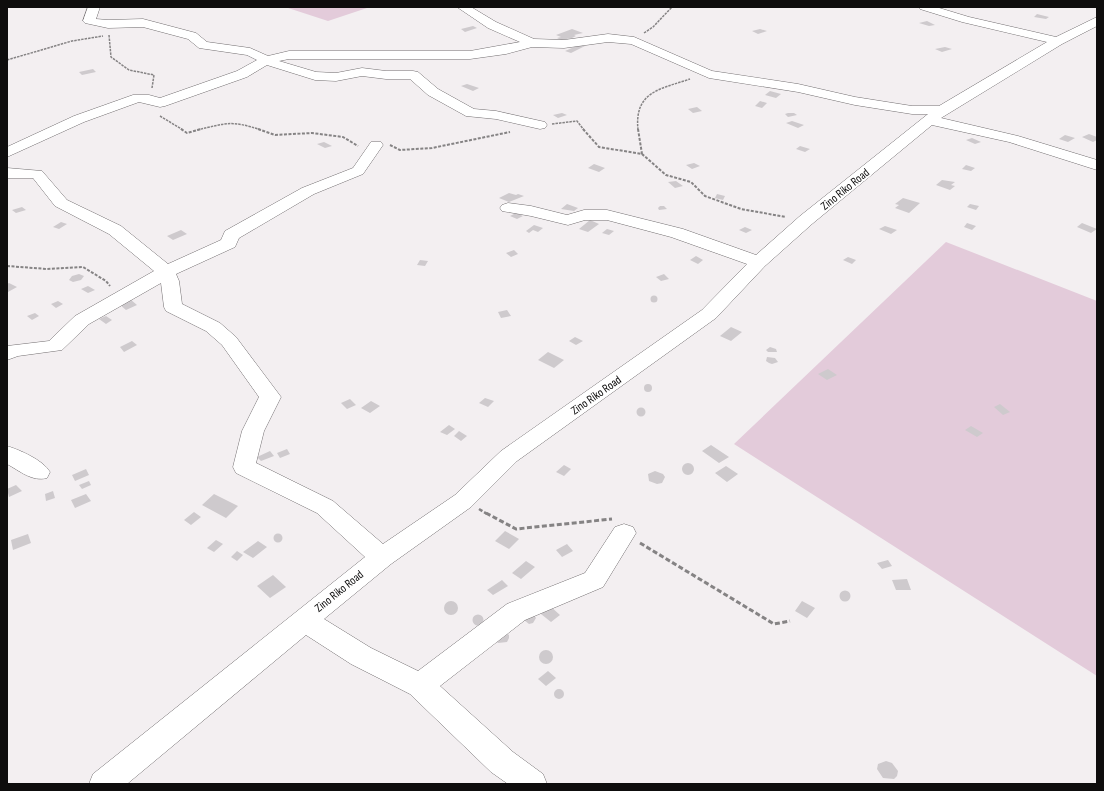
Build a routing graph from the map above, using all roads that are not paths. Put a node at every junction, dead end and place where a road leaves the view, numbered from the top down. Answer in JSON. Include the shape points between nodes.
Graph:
{"nodes":[{"id":1,"x":94,"y":7,"type":"edge"},
{"id":2,"x":463,"y":7,"type":"edge"},
{"id":3,"x":924,"y":7,"type":"edge"},
{"id":4,"x":1097,"y":21,"type":"edge"},
{"id":5,"x":1058,"y":41,"type":"junction"},
{"id":6,"x":532,"y":43,"type":"junction"},
{"id":7,"x":267,"y":60,"type":"junction"},
{"id":8,"x":936,"y":115,"type":"junction"},
{"id":9,"x":540,"y":125,"type":"road end"},
{"id":10,"x":376,"y":145,"type":"road end"},
{"id":11,"x":7,"y":153,"type":"edge"},
{"id":12,"x":1097,"y":165,"type":"edge"},
{"id":13,"x":7,"y":172,"type":"edge"},
{"id":14,"x":508,"y":208,"type":"dead end"},
{"id":15,"x":759,"y":262,"type":"junction"},
{"id":16,"x":166,"y":272,"type":"junction"},
{"id":17,"x":7,"y":354,"type":"edge"},
{"id":18,"x":7,"y":454,"type":"edge"},
{"id":19,"x":39,"y":472,"type":"dead end"},
{"id":20,"x":624,"y":533,"type":"dead end"},
{"id":21,"x":382,"y":557,"type":"junction"},
{"id":22,"x":304,"y":620,"type":"junction"},
{"id":23,"x":420,"y":685,"type":"junction"},
{"id":24,"x":104,"y":784,"type":"edge"},
{"id":25,"x":532,"y":784,"type":"edge"}],
"edges":[{"from":1,"to":7,"type":"street","via":[[89,20],[110,31],[143,23],[192,36],[203,45],[250,52]]},
{"from":2,"to":6,"type":"street","via":[[492,25]]},
{"from":3,"to":5,"type":"street","via":[[972,22]]},
{"from":4,"to":5,"type":"street","name":"Zino Riko Road"},
{"from":5,"to":8,"type":"street","name":"Zino Riko Road"},
{"from":6,"to":7,"type":"street","via":[[470,55],[289,55]]},
{"from":6,"to":8,"type":"street","via":[[564,44],[608,38],[634,41],[709,74]]},
{"from":7,"to":9,"type":"street","via":[[315,76],[336,77],[362,72],[413,75],[433,92],[471,113],[496,115]]},
{"from":7,"to":11,"type":"street","via":[[242,74],[160,103],[138,98],[79,119]]},
{"from":8,"to":12,"type":"street"},
{"from":8,"to":15,"type":"street","name":"Zino Riko Road","via":[[806,220]]},
{"from":10,"to":16,"type":"street","via":[[358,171],[308,191],[231,235],[229,242]]},
{"from":13,"to":16,"type":"street","via":[[37,174],[61,203],[115,230]]},
{"from":14,"to":15,"type":"street","via":[[568,220],[584,215],[607,215],[677,233]]},
{"from":15,"to":21,"type":"street","name":"Zino Riko Road","via":[[710,314],[509,456],[463,501]]},
{"from":16,"to":17,"type":"street","via":[[82,320],[55,346]]},
{"from":16,"to":21,"type":"street","via":[[170,281],[173,307],[213,327],[229,341],[270,397],[253,431],[244,467],[325,507]]},
{"from":18,"to":19,"type":"street"},
{"from":20,"to":23,"type":"street","via":[[594,580],[516,612]]},
{"from":21,"to":22,"type":"street","name":"Zino Riko Road"},
{"from":22,"to":23,"type":"street","via":[[362,656]]},
{"from":22,"to":24,"type":"street","name":"Zino Riko Road"},
{"from":23,"to":25,"type":"street","via":[[502,762]]}]}
